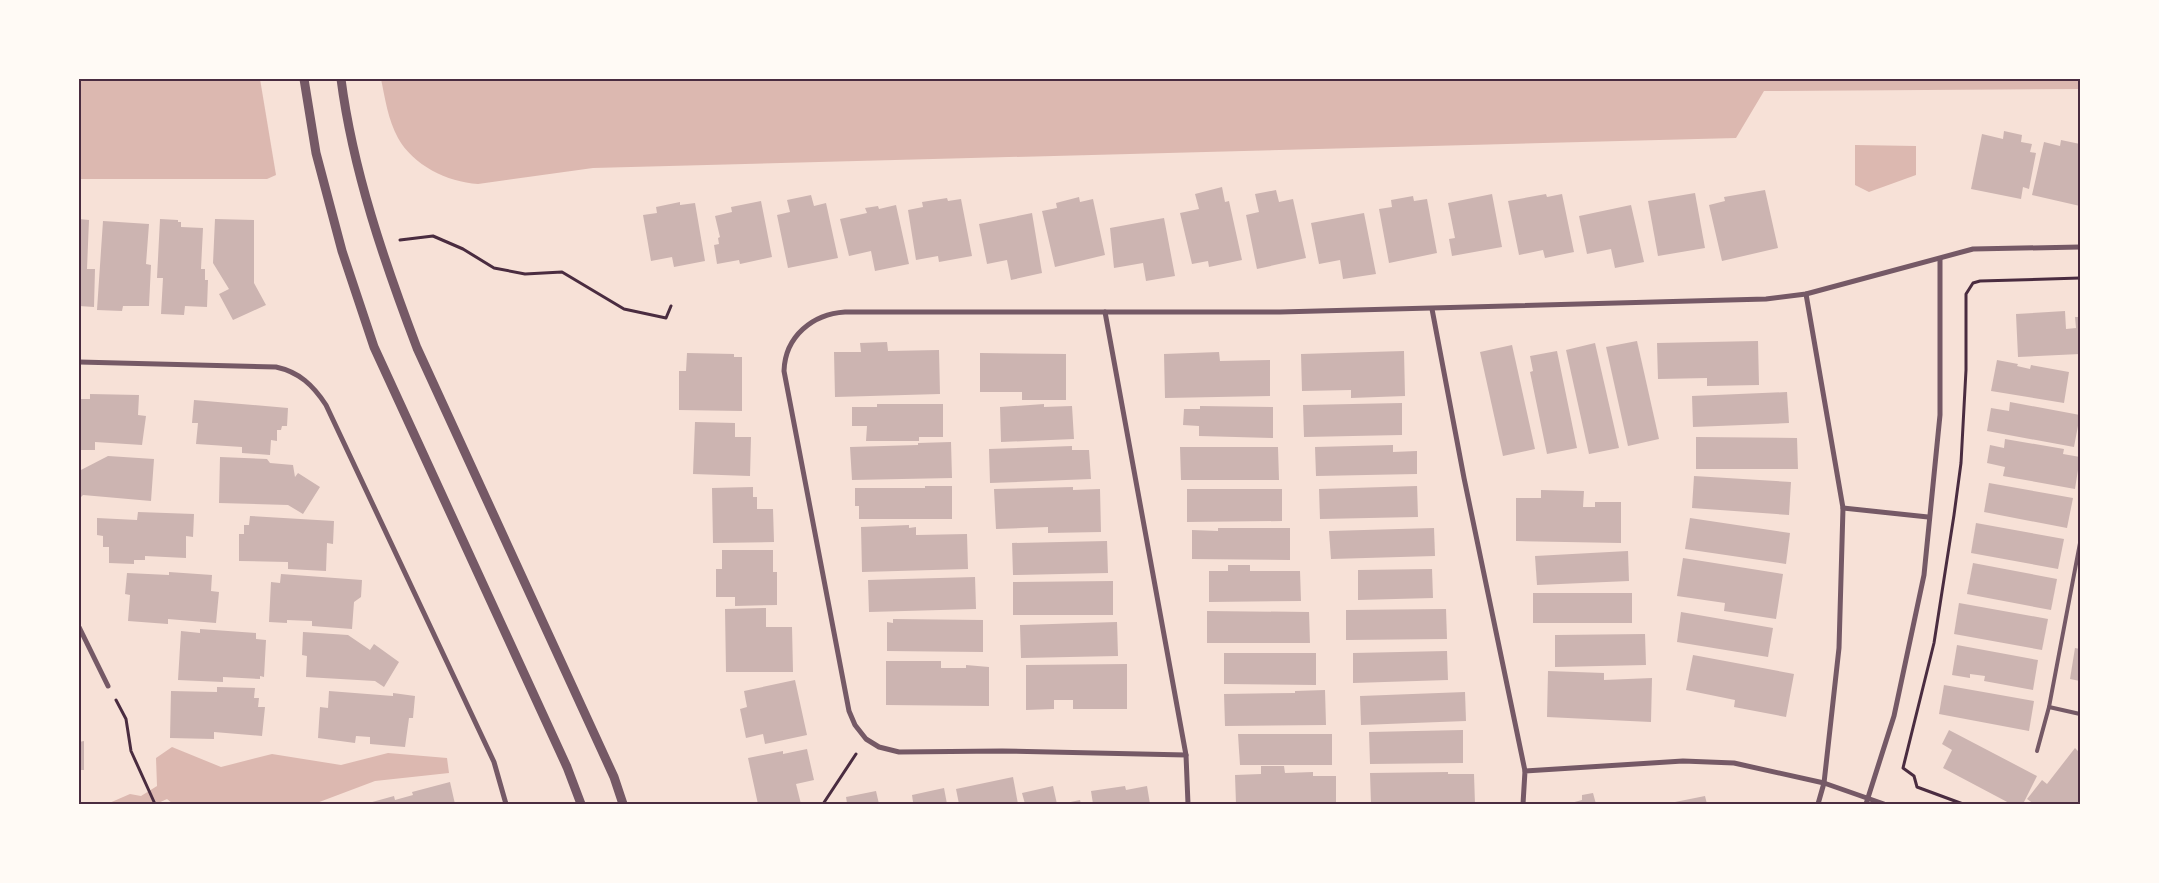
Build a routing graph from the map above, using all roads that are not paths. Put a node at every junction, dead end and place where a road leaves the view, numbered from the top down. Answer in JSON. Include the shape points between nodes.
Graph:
{"nodes":[{"id":1,"x":304,"y":79,"type":"edge"},
{"id":2,"x":341,"y":79,"type":"edge"},
{"id":3,"x":2080,"y":247,"type":"edge"},
{"id":4,"x":1940,"y":259,"type":"junction"},
{"id":5,"x":1806,"y":294,"type":"junction"},
{"id":6,"x":1432,"y":309,"type":"junction"},
{"id":7,"x":1105,"y":312,"type":"junction"},
{"id":8,"x":79,"y":362,"type":"edge"},
{"id":9,"x":1843,"y":508,"type":"junction"},
{"id":10,"x":1928,"y":517,"type":"junction"},
{"id":11,"x":2080,"y":543,"type":"edge"},
{"id":12,"x":79,"y":627,"type":"edge"},
{"id":13,"x":108,"y":686,"type":"road end"},
{"id":14,"x":2049,"y":708,"type":"junction"},
{"id":15,"x":2080,"y":714,"type":"edge"},
{"id":16,"x":2037,"y":751,"type":"dead end"},
{"id":17,"x":1186,"y":755,"type":"junction"},
{"id":18,"x":1525,"y":772,"type":"junction"},
{"id":19,"x":1824,"y":783,"type":"junction"},
{"id":20,"x":1867,"y":802,"type":"edge"},
{"id":21,"x":506,"y":804,"type":"edge"},
{"id":22,"x":581,"y":804,"type":"edge"},
{"id":23,"x":623,"y":804,"type":"edge"},
{"id":24,"x":1188,"y":804,"type":"edge"},
{"id":25,"x":1523,"y":804,"type":"edge"},
{"id":26,"x":1818,"y":804,"type":"edge"},
{"id":27,"x":1884,"y":804,"type":"edge"}],
"edges":[{"from":1,"to":22,"type":"street","via":[[316,153],[342,250],[374,347],[563,758]]},
{"from":2,"to":23,"type":"street","via":[[361,181],[389,276],[417,348],[614,777]]},
{"from":3,"to":4,"type":"street","via":[[1973,249]]},
{"from":4,"to":5,"type":"street"},
{"from":4,"to":10,"type":"street","via":[[1940,415]]},
{"from":5,"to":6,"type":"street"},
{"from":5,"to":9,"type":"street"},
{"from":6,"to":7,"type":"street"},
{"from":6,"to":18,"type":"street"},
{"from":7,"to":17,"type":"street"},
{"from":7,"to":17,"type":"street","via":[[834,312],[822,315],[803,329],[789,348],[784,371],[849,711],[866,739],[879,748],[906,752]]},
{"from":8,"to":21,"type":"street","via":[[276,367],[296,372],[314,388],[326,405],[494,762]]},
{"from":9,"to":10,"type":"street"},
{"from":9,"to":19,"type":"street","via":[[1839,648]]},
{"from":10,"to":20,"type":"street","via":[[1924,575],[1894,716]]},
{"from":11,"to":14,"type":"lane"},
{"from":12,"to":13,"type":"street"},
{"from":14,"to":15,"type":"lane"},
{"from":14,"to":16,"type":"lane"},
{"from":17,"to":24,"type":"street"},
{"from":18,"to":19,"type":"street","via":[[1683,761],[1726,762]]},
{"from":18,"to":25,"type":"street"},
{"from":19,"to":20,"type":"street"},
{"from":19,"to":26,"type":"street"},
{"from":20,"to":27,"type":"street"}]}
